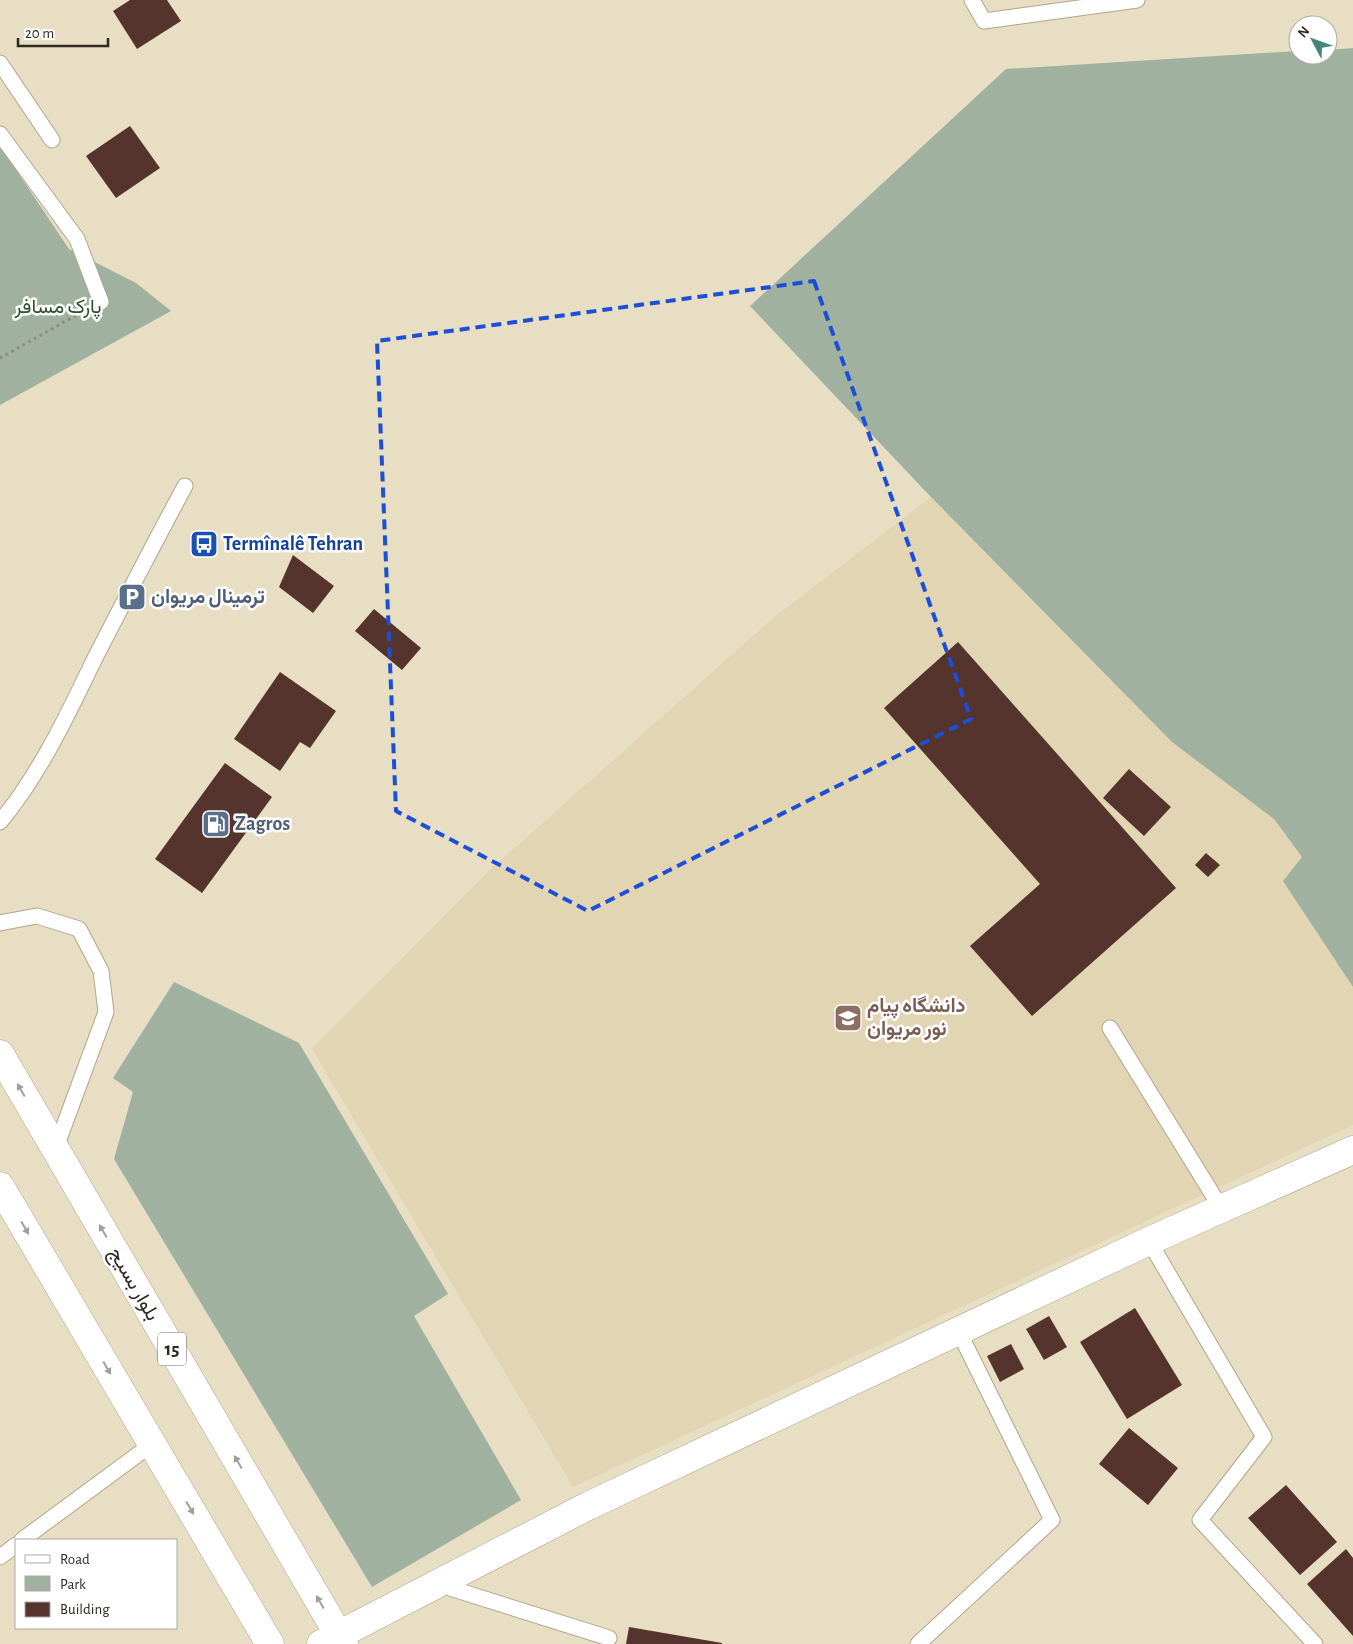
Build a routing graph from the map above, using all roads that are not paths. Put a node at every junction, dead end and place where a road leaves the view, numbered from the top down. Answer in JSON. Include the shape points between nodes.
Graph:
{"nodes":[{"id":1,"x":972,"y":0,"type":"edge"},
{"id":2,"x":1138,"y":0,"type":"edge"},
{"id":3,"x":0,"y":63,"type":"edge"},
{"id":4,"x":0,"y":134,"type":"edge"},
{"id":5,"x":52,"y":140,"type":"dead end"},
{"id":6,"x":101,"y":302,"type":"road end"},
{"id":7,"x":185,"y":486,"type":"dead end"},
{"id":8,"x":0,"y":822,"type":"edge"},
{"id":9,"x":0,"y":924,"type":"edge"},
{"id":10,"x":1110,"y":1028,"type":"dead end"},
{"id":11,"x":0,"y":1054,"type":"edge"},
{"id":12,"x":55,"y":1150,"type":"junction"},
{"id":13,"x":1353,"y":1150,"type":"edge"},
{"id":14,"x":0,"y":1186,"type":"edge"},
{"id":15,"x":1221,"y":1208,"type":"junction"},
{"id":16,"x":1149,"y":1240,"type":"junction"},
{"id":17,"x":958,"y":1330,"type":"junction"},
{"id":18,"x":152,"y":1444,"type":"junction"},
{"id":19,"x":23,"y":1539,"type":"edge"},
{"id":20,"x":15,"y":1546,"type":"edge"},
{"id":21,"x":0,"y":1557,"type":"edge"},
{"id":22,"x":437,"y":1584,"type":"junction"},
{"id":23,"x":609,"y":1638,"type":"dead end"},
{"id":24,"x":335,"y":1641,"type":"edge"},
{"id":25,"x":270,"y":1644,"type":"edge"},
{"id":26,"x":918,"y":1644,"type":"edge"},
{"id":27,"x":1315,"y":1644,"type":"edge"}],
"edges":[{"from":1,"to":2,"type":"lane","via":[[984,21]]},
{"from":3,"to":5,"type":"lane"},
{"from":4,"to":6,"type":"lane","via":[[77,239]]},
{"from":7,"to":8,"type":"lane","via":[[63,722],[17,802]]},
{"from":9,"to":12,"type":"lane","via":[[36,916],[79,929],[101,971],[106,1012]]},
{"from":10,"to":15,"type":"lane"},
{"from":12,"to":11,"type":"main road","name":"بلوار بسیج","number":"15","one_way":true},
{"from":24,"to":12,"type":"main road","name":"بلوار بسیج","number":"15","one_way":true},
{"from":13,"to":15,"type":"main road"},
{"from":14,"to":18,"type":"main road","one_way":true},
{"from":15,"to":16,"type":"main road"},
{"from":16,"to":17,"type":"main road"},
{"from":16,"to":27,"type":"lane","via":[[1264,1437],[1200,1520]]},
{"from":17,"to":22,"type":"main road","via":[[588,1506]]},
{"from":17,"to":26,"type":"lane","via":[[1052,1520]]},
{"from":18,"to":19,"type":"lane"},
{"from":18,"to":25,"type":"main road","one_way":true},
{"from":20,"to":21,"type":"lane"},
{"from":22,"to":23,"type":"lane"},
{"from":22,"to":24,"type":"main road"}]}
